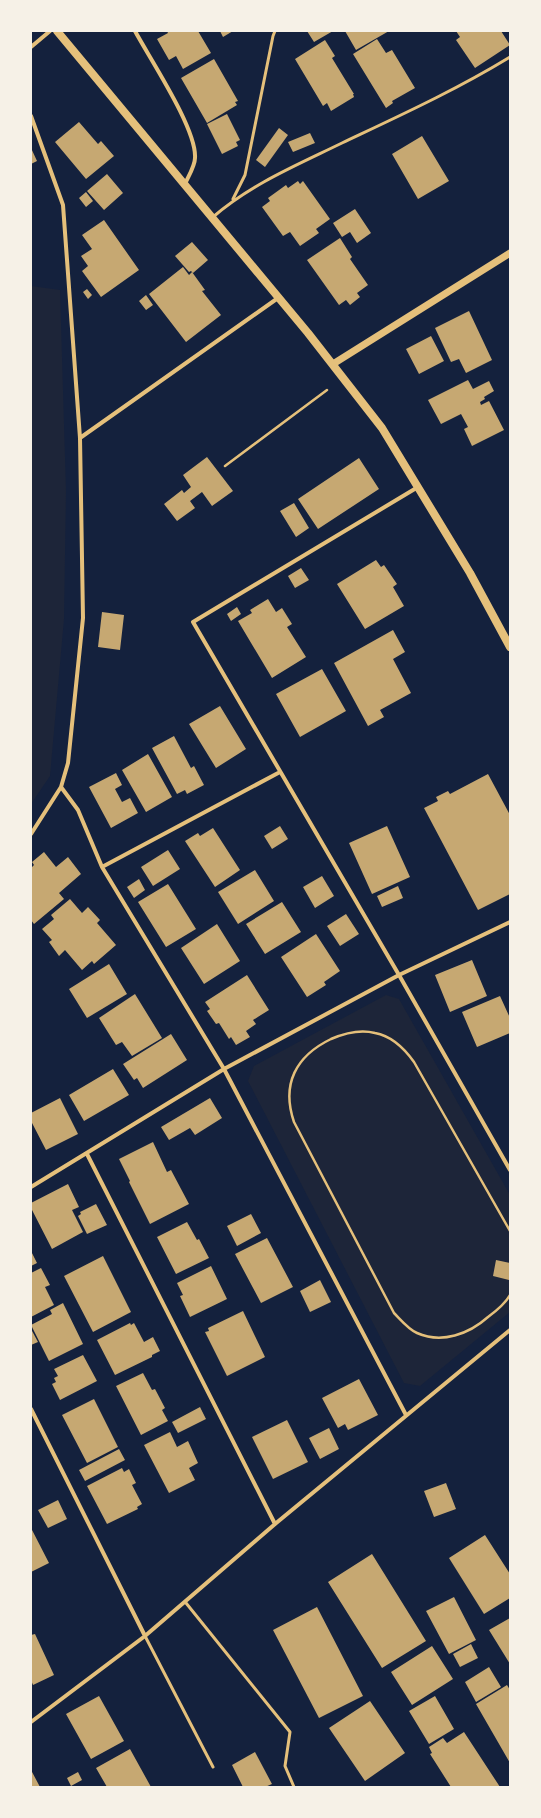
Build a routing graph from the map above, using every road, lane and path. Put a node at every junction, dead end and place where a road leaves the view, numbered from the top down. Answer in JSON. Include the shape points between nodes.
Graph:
{"nodes":[{"id":1,"x":50,"y":31,"type":"edge"},
{"id":2,"x":58,"y":31,"type":"edge"},
{"id":3,"x":135,"y":31,"type":"edge"},
{"id":4,"x":276,"y":31,"type":"edge"},
{"id":5,"x":31,"y":47,"type":"edge"},
{"id":6,"x":510,"y":57,"type":"edge"},
{"id":7,"x":31,"y":116,"type":"edge"},
{"id":8,"x":184,"y":185,"type":"junction"},
{"id":9,"x":232,"y":200,"type":"junction"},
{"id":10,"x":212,"y":218,"type":"junction"},
{"id":11,"x":510,"y":253,"type":"edge"},
{"id":12,"x":278,"y":298,"type":"junction"},
{"id":13,"x":333,"y":364,"type":"junction"},
{"id":14,"x":327,"y":390,"type":"dead end"},
{"id":15,"x":80,"y":438,"type":"junction"},
{"id":16,"x":225,"y":466,"type":"dead end"},
{"id":17,"x":418,"y":486,"type":"junction"},
{"id":18,"x":510,"y":647,"type":"edge"},
{"id":19,"x":280,"y":772,"type":"junction"},
{"id":20,"x":61,"y":787,"type":"junction"},
{"id":21,"x":31,"y":834,"type":"edge"},
{"id":22,"x":102,"y":867,"type":"junction"},
{"id":23,"x":510,"y":922,"type":"edge"},
{"id":24,"x":399,"y":974,"type":"junction"},
{"id":25,"x":224,"y":1069,"type":"junction"},
{"id":26,"x":87,"y":1154,"type":"junction"},
{"id":27,"x":510,"y":1170,"type":"edge"},
{"id":28,"x":31,"y":1187,"type":"edge"},
{"id":29,"x":510,"y":1231,"type":"edge"},
{"id":30,"x":510,"y":1295,"type":"edge"},
{"id":31,"x":510,"y":1330,"type":"edge"},
{"id":32,"x":31,"y":1409,"type":"edge"},
{"id":33,"x":406,"y":1415,"type":"junction"},
{"id":34,"x":275,"y":1524,"type":"junction"},
{"id":35,"x":186,"y":1603,"type":"junction"},
{"id":36,"x":145,"y":1636,"type":"junction"},
{"id":37,"x":31,"y":1722,"type":"edge"},
{"id":38,"x":213,"y":1766,"type":"dead end"},
{"id":39,"x":294,"y":1787,"type":"edge"}],
"edges":[{"from":1,"to":5,"type":"street"},
{"from":2,"to":8,"type":"main road"},
{"from":3,"to":8,"type":"street","via":[[171,94],[191,136],[195,159]]},
{"from":4,"to":9,"type":"lane","via":[[245,175]]},
{"from":6,"to":9,"type":"lane","via":[[473,80],[286,170]]},
{"from":7,"to":15,"type":"street","via":[[63,205]]},
{"from":8,"to":10,"type":"main road"},
{"from":9,"to":10,"type":"lane"},
{"from":10,"to":12,"type":"main road"},
{"from":11,"to":13,"type":"street"},
{"from":12,"to":13,"type":"main road"},
{"from":12,"to":15,"type":"street"},
{"from":13,"to":17,"type":"main road","via":[[382,428]]},
{"from":14,"to":16,"type":"path"},
{"from":15,"to":20,"type":"street","via":[[83,618],[68,763]]},
{"from":17,"to":18,"type":"main road"},
{"from":17,"to":19,"type":"street","via":[[193,622]]},
{"from":19,"to":22,"type":"street"},
{"from":19,"to":24,"type":"street"},
{"from":20,"to":21,"type":"street"},
{"from":20,"to":22,"type":"street","via":[[78,810]]},
{"from":22,"to":25,"type":"street"},
{"from":23,"to":24,"type":"street"},
{"from":24,"to":25,"type":"street"},
{"from":24,"to":27,"type":"street"},
{"from":25,"to":26,"type":"street"},
{"from":25,"to":33,"type":"street"},
{"from":26,"to":28,"type":"street"},
{"from":26,"to":34,"type":"street"},
{"from":29,"to":30,"type":"path","via":[[404,1049],[376,1033],[359,1031],[347,1033],[322,1044],[310,1051],[299,1064],[289,1090],[294,1122],[394,1313],[417,1333],[447,1338],[476,1326],[500,1307]]},
{"from":31,"to":33,"type":"street"},
{"from":32,"to":36,"type":"street"},
{"from":33,"to":34,"type":"street"},
{"from":34,"to":35,"type":"street"},
{"from":35,"to":36,"type":"street"},
{"from":35,"to":39,"type":"lane","via":[[290,1732],[285,1766]]},
{"from":36,"to":37,"type":"street"},
{"from":36,"to":38,"type":"lane"}]}
